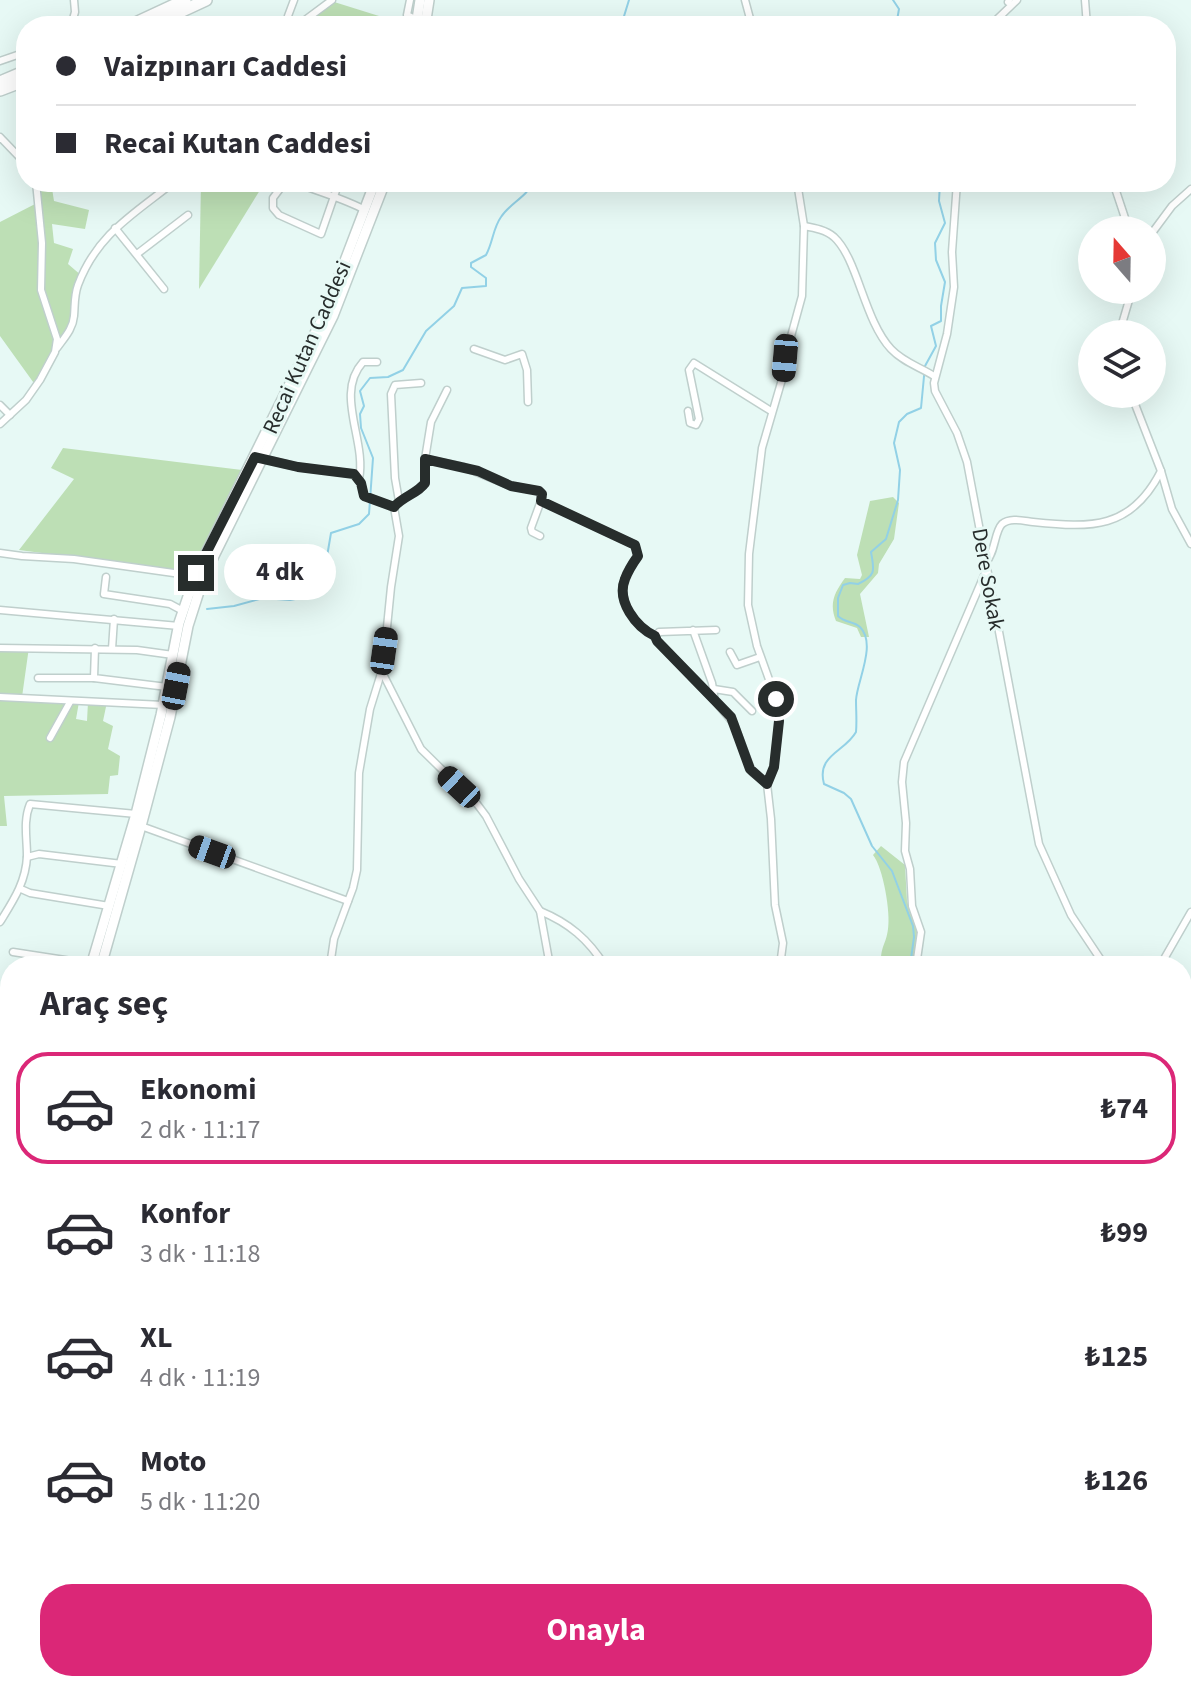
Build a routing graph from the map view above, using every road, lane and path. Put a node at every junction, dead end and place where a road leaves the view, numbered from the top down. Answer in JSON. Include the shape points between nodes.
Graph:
{"nodes":[{"id":1,"x":185,"y":0,"type":"edge"},
{"id":2,"x":206,"y":0,"type":"edge"},
{"id":3,"x":332,"y":0,"type":"edge"},
{"id":4,"x":151,"y":16,"type":"edge"},
{"id":5,"x":172,"y":16,"type":"edge"},
{"id":6,"x":310,"y":16,"type":"edge"},
{"id":7,"x":0,"y":137,"type":"edge"},
{"id":8,"x":16,"y":154,"type":"edge"},
{"id":9,"x":1191,"y":189,"type":"edge"},
{"id":10,"x":37,"y":192,"type":"edge"},
{"id":11,"x":161,"y":192,"type":"edge"},
{"id":12,"x":278,"y":192,"type":"edge"},
{"id":13,"x":319,"y":192,"type":"edge"},
{"id":14,"x":335,"y":192,"type":"edge"},
{"id":15,"x":371,"y":192,"type":"edge"},
{"id":16,"x":381,"y":192,"type":"edge"},
{"id":17,"x":799,"y":192,"type":"edge"},
{"id":18,"x":956,"y":192,"type":"edge"},
{"id":19,"x":1116,"y":192,"type":"edge"},
{"id":20,"x":333,"y":198,"type":"junction"},
{"id":21,"x":365,"y":210,"type":"junction"},
{"id":22,"x":188,"y":215,"type":"dead end"},
{"id":23,"x":1124,"y":216,"type":"edge"},
{"id":24,"x":1165,"y":216,"type":"edge"},
{"id":25,"x":804,"y":226,"type":"junction"},
{"id":26,"x":115,"y":228,"type":"junction"},
{"id":27,"x":137,"y":254,"type":"junction"},
{"id":28,"x":164,"y":289,"type":"dead end"},
{"id":29,"x":474,"y":349,"type":"dead end"},
{"id":30,"x":55,"y":352,"type":"junction"},
{"id":31,"x":377,"y":362,"type":"dead end"},
{"id":32,"x":934,"y":376,"type":"junction"},
{"id":33,"x":421,"y":383,"type":"dead end"},
{"id":34,"x":447,"y":390,"type":"dead end"},
{"id":35,"x":528,"y":402,"type":"dead end"},
{"id":36,"x":0,"y":405,"type":"edge"},
{"id":37,"x":1136,"y":408,"type":"edge"},
{"id":38,"x":688,"y":411,"type":"dead end"},
{"id":39,"x":771,"y":411,"type":"junction"},
{"id":40,"x":10,"y":415,"type":"junction"},
{"id":41,"x":0,"y":424,"type":"edge"},
{"id":42,"x":259,"y":458,"type":"junction"},
{"id":43,"x":425,"y":459,"type":"junction"},
{"id":44,"x":1161,"y":471,"type":"junction"},
{"id":45,"x":359,"y":479,"type":"junction"},
{"id":46,"x":541,"y":501,"type":"junction"},
{"id":47,"x":397,"y":504,"type":"junction"},
{"id":48,"x":540,"y":536,"type":"dead end"},
{"id":49,"x":1191,"y":544,"type":"edge"},
{"id":50,"x":0,"y":553,"type":"edge"},
{"id":51,"x":986,"y":567,"type":"junction"},
{"id":52,"x":195,"y":576,"type":"junction"},
{"id":53,"x":106,"y":577,"type":"dead end"},
{"id":54,"x":0,"y":610,"type":"edge"},
{"id":55,"x":183,"y":611,"type":"junction"},
{"id":56,"x":114,"y":619,"type":"junction"},
{"id":57,"x":179,"y":626,"type":"junction"},
{"id":58,"x":693,"y":630,"type":"junction"},
{"id":59,"x":716,"y":630,"type":"dead end"},
{"id":60,"x":655,"y":636,"type":"junction"},
{"id":61,"x":0,"y":648,"type":"edge"},
{"id":62,"x":95,"y":648,"type":"junction"},
{"id":63,"x":112,"y":649,"type":"junction"},
{"id":64,"x":730,"y":652,"type":"dead end"},
{"id":65,"x":173,"y":655,"type":"junction"},
{"id":66,"x":760,"y":657,"type":"junction"},
{"id":67,"x":383,"y":667,"type":"junction"},
{"id":68,"x":38,"y":678,"type":"dead end"},
{"id":69,"x":94,"y":678,"type":"junction"},
{"id":70,"x":167,"y":687,"type":"junction"},
{"id":71,"x":714,"y":689,"type":"junction"},
{"id":72,"x":0,"y":697,"type":"edge"},
{"id":73,"x":715,"y":701,"type":"junction"},
{"id":74,"x":70,"y":702,"type":"junction"},
{"id":75,"x":163,"y":705,"type":"junction"},
{"id":76,"x":752,"y":711,"type":"dead end"},
{"id":77,"x":50,"y":738,"type":"dead end"},
{"id":78,"x":767,"y":784,"type":"junction"},
{"id":79,"x":136,"y":814,"type":"junction"},
{"id":80,"x":141,"y":826,"type":"junction"},
{"id":81,"x":27,"y":857,"type":"junction"},
{"id":82,"x":123,"y":864,"type":"junction"},
{"id":83,"x":21,"y":889,"type":"junction"},
{"id":84,"x":348,"y":901,"type":"junction"},
{"id":85,"x":109,"y":906,"type":"junction"},
{"id":86,"x":540,"y":911,"type":"junction"},
{"id":87,"x":1191,"y":912,"type":"edge"},
{"id":88,"x":0,"y":922,"type":"edge"},
{"id":89,"x":13,"y":952,"type":"dead end"},
{"id":90,"x":30,"y":956,"type":"edge"},
{"id":91,"x":96,"y":956,"type":"edge"},
{"id":92,"x":97,"y":956,"type":"edge"},
{"id":93,"x":331,"y":956,"type":"edge"},
{"id":94,"x":548,"y":956,"type":"edge"},
{"id":95,"x":598,"y":956,"type":"edge"},
{"id":96,"x":781,"y":956,"type":"edge"},
{"id":97,"x":917,"y":956,"type":"edge"},
{"id":98,"x":1098,"y":956,"type":"edge"},
{"id":99,"x":1166,"y":956,"type":"edge"}],
"edges":[{"from":1,"to":4,"type":"highway"},
{"from":2,"to":5,"type":"highway"},
{"from":3,"to":6,"type":"street"},
{"from":7,"to":8,"type":"street"},
{"from":9,"to":24,"type":"street"},
{"from":10,"to":30,"type":"street","via":[[41,290],[55,328]]},
{"from":11,"to":26,"type":"street"},
{"from":12,"to":20,"type":"street","via":[[273,208],[279,215],[321,234]]},
{"from":13,"to":20,"type":"street"},
{"from":14,"to":20,"type":"street"},
{"from":15,"to":21,"type":"main road","name":"Recai Kutan Caddesi"},
{"from":16,"to":42,"type":"main road","name":"Recai Kutan Caddesi","via":[[333,316]]},
{"from":17,"to":25,"type":"street"},
{"from":18,"to":32,"type":"street","via":[[954,287]]},
{"from":19,"to":23,"type":"street"},
{"from":20,"to":21,"type":"street"},
{"from":21,"to":42,"type":"main road","name":"Recai Kutan Caddesi"},
{"from":22,"to":27,"type":"street"},
{"from":25,"to":32,"type":"street","via":[[836,239],[887,344]]},
{"from":25,"to":39,"type":"street","via":[[802,296]]},
{"from":26,"to":27,"type":"street"},
{"from":26,"to":30,"type":"street","via":[[99,243],[78,283],[74,318]]},
{"from":27,"to":28,"type":"street"},
{"from":29,"to":35,"type":"street","via":[[505,360],[522,354]]},
{"from":30,"to":40,"type":"street","via":[[31,393]]},
{"from":31,"to":45,"type":"street","via":[[363,362],[353,373],[350,398]]},
{"from":32,"to":51,"type":"street","name":"Dere Sokak","via":[[935,391],[967,462]]},
{"from":33,"to":47,"type":"street","via":[[395,385],[391,394]]},
{"from":34,"to":43,"type":"street","via":[[433,415]]},
{"from":36,"to":40,"type":"street"},
{"from":37,"to":44,"type":"street"},
{"from":38,"to":39,"type":"street","via":[[690,423],[696,425],[689,370],[694,363]]},
{"from":39,"to":66,"type":"street","via":[[756,480],[749,554],[748,605]]},
{"from":40,"to":41,"type":"street"},
{"from":42,"to":45,"type":"street","via":[[349,472]]},
{"from":42,"to":52,"type":"main road","name":"Recai Kutan Caddesi"},
{"from":42,"to":80,"type":"main road","name":"Recai Kutan Caddesi","via":[[200,588]]},
{"from":43,"to":46,"type":"street","via":[[539,491]]},
{"from":43,"to":47,"type":"street","via":[[425,483]]},
{"from":44,"to":49,"type":"street","via":[[1172,509]]},
{"from":44,"to":51,"type":"street","via":[[1145,497],[1117,517],[1084,526],[1006,522]]},
{"from":45,"to":47,"type":"street","via":[[367,498]]},
{"from":46,"to":48,"type":"street","via":[[531,528]]},
{"from":46,"to":60,"type":"street","via":[[635,545],[638,556],[623,581],[625,604],[642,629]]},
{"from":47,"to":67,"type":"street","via":[[399,536]]},
{"from":50,"to":52,"type":"street"},
{"from":51,"to":97,"type":"street","via":[[904,762],[904,846],[910,899],[921,932]]},
{"from":51,"to":98,"type":"street","name":"Dere Sokak","via":[[1041,853]]},
{"from":52,"to":55,"type":"main road","name":"Recai Kutan Caddesi"},
{"from":53,"to":55,"type":"street","via":[[104,594],[170,604]]},
{"from":54,"to":56,"type":"street"},
{"from":55,"to":57,"type":"main road","name":"Recai Kutan Caddesi"},
{"from":56,"to":57,"type":"street"},
{"from":56,"to":63,"type":"street"},
{"from":57,"to":65,"type":"main road","name":"Recai Kutan Caddesi"},
{"from":58,"to":59,"type":"street"},
{"from":58,"to":60,"type":"street"},
{"from":58,"to":71,"type":"street"},
{"from":60,"to":73,"type":"street"},
{"from":61,"to":62,"type":"street"},
{"from":62,"to":63,"type":"street"},
{"from":62,"to":69,"type":"street"},
{"from":63,"to":65,"type":"street"},
{"from":64,"to":66,"type":"street","via":[[737,665]]},
{"from":65,"to":70,"type":"main road","name":"Recai Kutan Caddesi"},
{"from":66,"to":78,"type":"street","via":[[779,721]]},
{"from":67,"to":84,"type":"street","via":[[360,765],[357,870]]},
{"from":67,"to":86,"type":"street","via":[[418,745],[482,809]]},
{"from":68,"to":69,"type":"street"},
{"from":69,"to":70,"type":"street"},
{"from":70,"to":75,"type":"main road","name":"Recai Kutan Caddesi"},
{"from":71,"to":73,"type":"street"},
{"from":71,"to":76,"type":"street","via":[[733,692]]},
{"from":72,"to":74,"type":"street"},
{"from":73,"to":78,"type":"street","via":[[734,724],[750,769]]},
{"from":74,"to":75,"type":"street"},
{"from":74,"to":77,"type":"street"},
{"from":75,"to":79,"type":"main road","name":"Recai Kutan Caddesi"},
{"from":78,"to":96,"type":"street"},
{"from":79,"to":81,"type":"street","via":[[30,804],[25,815]]},
{"from":79,"to":82,"type":"main road","name":"Recai Kutan Caddesi"},
{"from":80,"to":84,"type":"street"},
{"from":80,"to":92,"type":"main road","name":"Recai Kutan Caddesi"},
{"from":81,"to":82,"type":"street"},
{"from":81,"to":83,"type":"street"},
{"from":82,"to":85,"type":"main road","name":"Recai Kutan Caddesi"},
{"from":83,"to":85,"type":"street"},
{"from":83,"to":88,"type":"street"},
{"from":84,"to":93,"type":"street"},
{"from":85,"to":91,"type":"main road","name":"Recai Kutan Caddesi"},
{"from":86,"to":94,"type":"street"},
{"from":86,"to":95,"type":"street","via":[[574,929]]},
{"from":87,"to":99,"type":"street"},
{"from":89,"to":90,"type":"street"}]}
